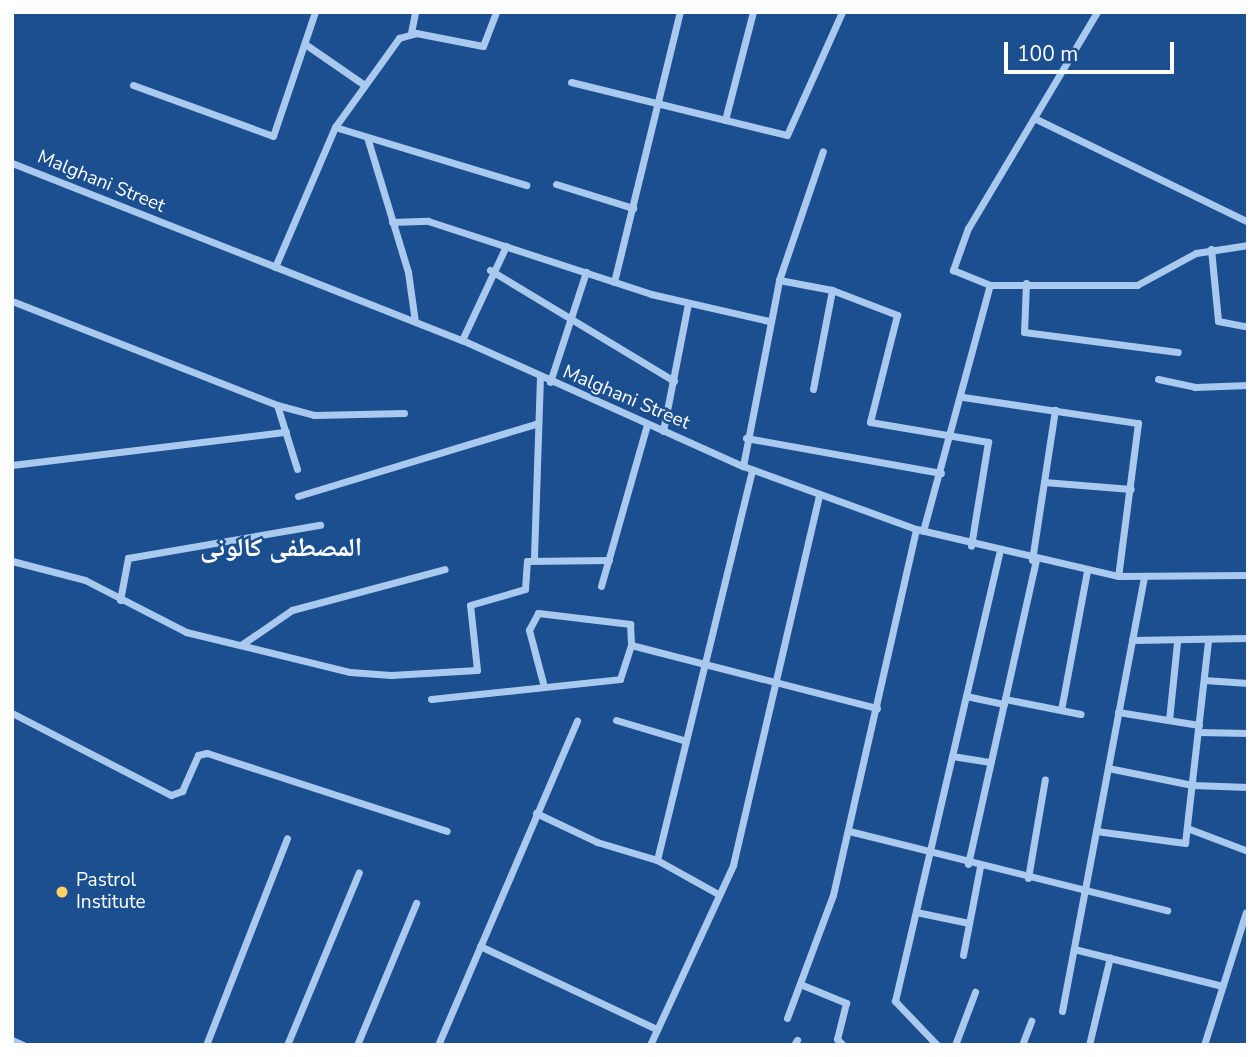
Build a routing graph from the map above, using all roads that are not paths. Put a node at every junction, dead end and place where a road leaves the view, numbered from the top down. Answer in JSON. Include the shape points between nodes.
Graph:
{"nodes":[{"id":1,"x":315,"y":12,"type":"edge"},
{"id":2,"x":415,"y":12,"type":"edge"},
{"id":3,"x":496,"y":12,"type":"edge"},
{"id":4,"x":680,"y":12,"type":"edge"},
{"id":5,"x":753,"y":12,"type":"edge"},
{"id":6,"x":842,"y":12,"type":"edge"},
{"id":7,"x":1097,"y":12,"type":"edge"},
{"id":8,"x":411,"y":33,"type":"junction"},
{"id":9,"x":305,"y":44,"type":"junction"},
{"id":10,"x":571,"y":82,"type":"dead end"},
{"id":11,"x":363,"y":84,"type":"junction"},
{"id":12,"x":133,"y":85,"type":"dead end"},
{"id":13,"x":659,"y":104,"type":"junction"},
{"id":14,"x":1034,"y":118,"type":"junction"},
{"id":15,"x":725,"y":120,"type":"junction"},
{"id":16,"x":335,"y":127,"type":"junction"},
{"id":17,"x":367,"y":137,"type":"junction"},
{"id":18,"x":823,"y":151,"type":"dead end"},
{"id":19,"x":12,"y":163,"type":"edge"},
{"id":20,"x":556,"y":184,"type":"dead end"},
{"id":21,"x":526,"y":185,"type":"dead end"},
{"id":22,"x":633,"y":208,"type":"junction"},
{"id":23,"x":392,"y":222,"type":"junction"},
{"id":24,"x":1247,"y":224,"type":"edge"},
{"id":25,"x":506,"y":246,"type":"junction"},
{"id":26,"x":1248,"y":246,"type":"edge"},
{"id":27,"x":1211,"y":249,"type":"junction"},
{"id":28,"x":275,"y":267,"type":"junction"},
{"id":29,"x":490,"y":270,"type":"junction"},
{"id":30,"x":586,"y":272,"type":"junction"},
{"id":31,"x":779,"y":280,"type":"junction"},
{"id":32,"x":614,"y":282,"type":"junction"},
{"id":33,"x":1026,"y":283,"type":"junction"},
{"id":34,"x":990,"y":285,"type":"junction"},
{"id":35,"x":832,"y":290,"type":"junction"},
{"id":36,"x":12,"y":302,"type":"edge"},
{"id":37,"x":688,"y":304,"type":"junction"},
{"id":38,"x":571,"y":318,"type":"junction"},
{"id":39,"x":769,"y":321,"type":"junction"},
{"id":40,"x":415,"y":322,"type":"junction"},
{"id":41,"x":1248,"y":327,"type":"edge"},
{"id":42,"x":462,"y":340,"type":"junction"},
{"id":43,"x":1178,"y":352,"type":"dead end"},
{"id":44,"x":540,"y":377,"type":"junction"},
{"id":45,"x":1158,"y":379,"type":"dead end"},
{"id":46,"x":674,"y":381,"type":"junction"},
{"id":47,"x":550,"y":382,"type":"junction"},
{"id":48,"x":1248,"y":385,"type":"edge"},
{"id":49,"x":813,"y":389,"type":"dead end"},
{"id":50,"x":963,"y":397,"type":"junction"},
{"id":51,"x":277,"y":405,"type":"junction"},
{"id":52,"x":1055,"y":410,"type":"junction"},
{"id":53,"x":404,"y":413,"type":"dead end"},
{"id":54,"x":538,"y":423,"type":"junction"},
{"id":55,"x":647,"y":424,"type":"junction"},
{"id":56,"x":663,"y":431,"type":"junction"},
{"id":57,"x":286,"y":432,"type":"junction"},
{"id":58,"x":952,"y":434,"type":"junction"},
{"id":59,"x":746,"y":438,"type":"junction"},
{"id":60,"x":12,"y":465,"type":"edge"},
{"id":61,"x":748,"y":468,"type":"junction"},
{"id":62,"x":297,"y":469,"type":"dead end"},
{"id":63,"x":941,"y":473,"type":"junction"},
{"id":64,"x":1044,"y":481,"type":"junction"},
{"id":65,"x":1131,"y":489,"type":"junction"},
{"id":66,"x":819,"y":494,"type":"junction"},
{"id":67,"x":298,"y":495,"type":"dead end"},
{"id":68,"x":320,"y":525,"type":"dead end"},
{"id":69,"x":919,"y":530,"type":"junction"},
{"id":70,"x":971,"y":546,"type":"junction"},
{"id":71,"x":999,"y":553,"type":"junction"},
{"id":72,"x":534,"y":557,"type":"junction"},
{"id":73,"x":609,"y":560,"type":"junction"},
{"id":74,"x":12,"y":561,"type":"edge"},
{"id":75,"x":1034,"y":561,"type":"junction"},
{"id":76,"x":445,"y":569,"type":"dead end"},
{"id":77,"x":1087,"y":571,"type":"junction"},
{"id":78,"x":1248,"y":575,"type":"edge"},
{"id":79,"x":1118,"y":576,"type":"junction"},
{"id":80,"x":1144,"y":578,"type":"junction"},
{"id":81,"x":601,"y":586,"type":"dead end"},
{"id":82,"x":120,"y":600,"type":"junction"},
{"id":83,"x":1248,"y":638,"type":"edge"},
{"id":84,"x":1132,"y":640,"type":"junction"},
{"id":85,"x":1208,"y":641,"type":"junction"},
{"id":86,"x":1177,"y":642,"type":"junction"},
{"id":87,"x":241,"y":645,"type":"junction"},
{"id":88,"x":631,"y":645,"type":"junction"},
{"id":89,"x":705,"y":664,"type":"junction"},
{"id":90,"x":1204,"y":680,"type":"junction"},
{"id":91,"x":776,"y":682,"type":"junction"},
{"id":92,"x":543,"y":683,"type":"junction"},
{"id":93,"x":1248,"y":683,"type":"edge"},
{"id":94,"x":966,"y":696,"type":"junction"},
{"id":95,"x":431,"y":699,"type":"dead end"},
{"id":96,"x":1004,"y":702,"type":"junction"},
{"id":97,"x":877,"y":708,"type":"junction"},
{"id":98,"x":1061,"y":710,"type":"junction"},
{"id":99,"x":1118,"y":712,"type":"junction"},
{"id":100,"x":12,"y":713,"type":"edge"},
{"id":101,"x":1081,"y":714,"type":"dead end"},
{"id":102,"x":616,"y":720,"type":"dead end"},
{"id":103,"x":1169,"y":720,"type":"junction"},
{"id":104,"x":577,"y":721,"type":"dead end"},
{"id":105,"x":1198,"y":729,"type":"junction"},
{"id":106,"x":1248,"y":733,"type":"edge"},
{"id":107,"x":686,"y":741,"type":"junction"},
{"id":108,"x":952,"y":756,"type":"junction"},
{"id":109,"x":991,"y":762,"type":"junction"},
{"id":110,"x":1108,"y":768,"type":"junction"},
{"id":111,"x":1045,"y":779,"type":"dead end"},
{"id":112,"x":1192,"y":785,"type":"junction"},
{"id":113,"x":1248,"y":787,"type":"edge"},
{"id":114,"x":536,"y":813,"type":"junction"},
{"id":115,"x":1187,"y":828,"type":"junction"},
{"id":116,"x":447,"y":831,"type":"dead end"},
{"id":117,"x":849,"y":831,"type":"junction"},
{"id":118,"x":1096,"y":831,"type":"junction"},
{"id":119,"x":287,"y":838,"type":"dead end"},
{"id":120,"x":1248,"y":851,"type":"edge"},
{"id":121,"x":929,"y":855,"type":"junction"},
{"id":122,"x":657,"y":860,"type":"junction"},
{"id":123,"x":968,"y":864,"type":"junction"},
{"id":124,"x":980,"y":867,"type":"junction"},
{"id":125,"x":359,"y":872,"type":"dead end"},
{"id":126,"x":1028,"y":878,"type":"junction"},
{"id":127,"x":1086,"y":891,"type":"junction"},
{"id":128,"x":718,"y":894,"type":"junction"},
{"id":129,"x":416,"y":902,"type":"dead end"},
{"id":130,"x":1167,"y":910,"type":"dead end"},
{"id":131,"x":916,"y":912,"type":"junction"},
{"id":132,"x":1246,"y":912,"type":"dead end"},
{"id":133,"x":969,"y":923,"type":"junction"},
{"id":134,"x":480,"y":946,"type":"junction"},
{"id":135,"x":1074,"y":950,"type":"junction"},
{"id":136,"x":963,"y":955,"type":"dead end"},
{"id":137,"x":1110,"y":957,"type":"junction"},
{"id":138,"x":800,"y":984,"type":"junction"},
{"id":139,"x":1222,"y":986,"type":"junction"},
{"id":140,"x":975,"y":992,"type":"dead end"},
{"id":141,"x":1062,"y":1011,"type":"dead end"},
{"id":142,"x":787,"y":1018,"type":"dead end"},
{"id":143,"x":1031,"y":1021,"type":"dead end"},
{"id":144,"x":656,"y":1029,"type":"junction"},
{"id":145,"x":12,"y":1040,"type":"edge"},
{"id":146,"x":206,"y":1042,"type":"edge"},
{"id":147,"x":23,"y":1045,"type":"edge"},
{"id":148,"x":218,"y":1045,"type":"edge"},
{"id":149,"x":287,"y":1045,"type":"edge"},
{"id":150,"x":356,"y":1045,"type":"edge"},
{"id":151,"x":438,"y":1045,"type":"edge"},
{"id":152,"x":650,"y":1045,"type":"edge"},
{"id":153,"x":843,"y":1045,"type":"edge"},
{"id":154,"x":937,"y":1045,"type":"edge"},
{"id":155,"x":955,"y":1045,"type":"edge"},
{"id":156,"x":1021,"y":1045,"type":"edge"},
{"id":157,"x":1089,"y":1045,"type":"edge"},
{"id":158,"x":1204,"y":1045,"type":"edge"}],
"edges":[{"from":1,"to":9,"type":"street"},
{"from":2,"to":8,"type":"street"},
{"from":3,"to":8,"type":"street","via":[[483,46]]},
{"from":4,"to":13,"type":"street"},
{"from":5,"to":15,"type":"street"},
{"from":6,"to":15,"type":"street","via":[[791,133]]},
{"from":7,"to":14,"type":"street"},
{"from":8,"to":11,"type":"street","via":[[399,38]]},
{"from":9,"to":11,"type":"street"},
{"from":9,"to":12,"type":"street","via":[[273,136]]},
{"from":10,"to":13,"type":"street"},
{"from":11,"to":16,"type":"street"},
{"from":13,"to":15,"type":"street"},
{"from":13,"to":22,"type":"street"},
{"from":14,"to":24,"type":"street"},
{"from":14,"to":34,"type":"street","via":[[953,265],[956,275]]},
{"from":16,"to":17,"type":"street"},
{"from":16,"to":28,"type":"street"},
{"from":17,"to":21,"type":"street"},
{"from":17,"to":23,"type":"street"},
{"from":18,"to":31,"type":"street"},
{"from":19,"to":28,"type":"street","name":"Malghani Street"},
{"from":20,"to":22,"type":"street"},
{"from":22,"to":32,"type":"street"},
{"from":23,"to":25,"type":"street","via":[[428,221]]},
{"from":23,"to":40,"type":"street","via":[[408,272]]},
{"from":25,"to":29,"type":"street"},
{"from":25,"to":30,"type":"street"},
{"from":26,"to":27,"type":"street"},
{"from":27,"to":33,"type":"street","via":[[1148,283]]},
{"from":27,"to":41,"type":"street","via":[[1218,321]]},
{"from":28,"to":40,"type":"street","name":"Malghani Street"},
{"from":29,"to":38,"type":"street"},
{"from":29,"to":42,"type":"street"},
{"from":30,"to":32,"type":"street"},
{"from":30,"to":38,"type":"street"},
{"from":31,"to":35,"type":"street"},
{"from":31,"to":39,"type":"street"},
{"from":32,"to":37,"type":"street"},
{"from":33,"to":34,"type":"street"},
{"from":33,"to":43,"type":"street","via":[[1024,332]]},
{"from":34,"to":50,"type":"street"},
{"from":35,"to":49,"type":"street"},
{"from":35,"to":58,"type":"street","via":[[897,315],[871,425]]},
{"from":36,"to":51,"type":"street"},
{"from":37,"to":39,"type":"street"},
{"from":37,"to":46,"type":"street"},
{"from":38,"to":46,"type":"street"},
{"from":38,"to":47,"type":"street"},
{"from":39,"to":59,"type":"street"},
{"from":40,"to":42,"type":"street","name":"Malghani Street"},
{"from":42,"to":44,"type":"street","name":"Malghani Street"},
{"from":44,"to":47,"type":"street","name":"Malghani Street"},
{"from":44,"to":54,"type":"street"},
{"from":45,"to":48,"type":"street","via":[[1195,387]]},
{"from":46,"to":56,"type":"street"},
{"from":47,"to":55,"type":"street","name":"Malghani Street"},
{"from":50,"to":52,"type":"street"},
{"from":50,"to":58,"type":"street"},
{"from":51,"to":53,"type":"street","via":[[314,415]]},
{"from":51,"to":57,"type":"street"},
{"from":52,"to":64,"type":"street"},
{"from":52,"to":65,"type":"street","via":[[1138,423]]},
{"from":54,"to":67,"type":"street"},
{"from":54,"to":72,"type":"street"},
{"from":55,"to":56,"type":"street","name":"Malghani Street"},
{"from":55,"to":73,"type":"street"},
{"from":56,"to":61,"type":"street","name":"Malghani Street"},
{"from":57,"to":60,"type":"street"},
{"from":57,"to":62,"type":"street"},
{"from":58,"to":63,"type":"street"},
{"from":58,"to":70,"type":"street","via":[[988,442]]},
{"from":59,"to":61,"type":"street"},
{"from":59,"to":63,"type":"street"},
{"from":61,"to":66,"type":"street","name":"Malghani Street"},
{"from":61,"to":89,"type":"street"},
{"from":63,"to":69,"type":"street"},
{"from":64,"to":65,"type":"street"},
{"from":64,"to":75,"type":"street"},
{"from":65,"to":79,"type":"street"},
{"from":66,"to":69,"type":"street","name":"Malghani Street"},
{"from":66,"to":91,"type":"street"},
{"from":68,"to":82,"type":"street","via":[[128,558]]},
{"from":69,"to":70,"type":"street","name":"Malghani Street"},
{"from":69,"to":97,"type":"street"},
{"from":70,"to":71,"type":"street","name":"Malghani Street"},
{"from":71,"to":75,"type":"street","name":"Malghani Street"},
{"from":71,"to":94,"type":"street"},
{"from":72,"to":73,"type":"street"},
{"from":72,"to":87,"type":"street","via":[[525,562],[525,589],[470,605],[477,670],[350,672]]},
{"from":73,"to":81,"type":"street"},
{"from":74,"to":82,"type":"street","via":[[85,580]]},
{"from":75,"to":77,"type":"street","name":"Malghani Street"},
{"from":75,"to":96,"type":"street"},
{"from":76,"to":87,"type":"street","via":[[292,610]]},
{"from":77,"to":79,"type":"street","name":"Malghani Street"},
{"from":77,"to":98,"type":"street"},
{"from":78,"to":80,"type":"street","name":"Malghani Street"},
{"from":79,"to":80,"type":"street","name":"Malghani Street"},
{"from":80,"to":84,"type":"street"},
{"from":82,"to":87,"type":"street","via":[[173,627]]},
{"from":83,"to":85,"type":"street"},
{"from":84,"to":86,"type":"street"},
{"from":84,"to":99,"type":"street"},
{"from":85,"to":86,"type":"street"},
{"from":85,"to":90,"type":"street"},
{"from":86,"to":103,"type":"street"},
{"from":88,"to":89,"type":"street"},
{"from":88,"to":92,"type":"street","via":[[620,679]]},
{"from":88,"to":92,"type":"street","via":[[630,624],[538,613],[529,630]]},
{"from":89,"to":91,"type":"street"},
{"from":89,"to":107,"type":"street"},
{"from":90,"to":93,"type":"street"},
{"from":90,"to":105,"type":"street"},
{"from":91,"to":97,"type":"street"},
{"from":91,"to":128,"type":"street","via":[[733,865]]},
{"from":92,"to":95,"type":"street"},
{"from":94,"to":96,"type":"street"},
{"from":94,"to":108,"type":"street"},
{"from":96,"to":98,"type":"street"},
{"from":96,"to":109,"type":"street"},
{"from":97,"to":117,"type":"street"},
{"from":98,"to":101,"type":"street"},
{"from":99,"to":103,"type":"street"},
{"from":99,"to":110,"type":"street"},
{"from":100,"to":116,"type":"street","via":[[171,795],[182,791],[198,755],[207,753]]},
{"from":102,"to":107,"type":"street"},
{"from":103,"to":105,"type":"street"},
{"from":104,"to":114,"type":"street"},
{"from":105,"to":106,"type":"street"},
{"from":105,"to":112,"type":"street"},
{"from":107,"to":122,"type":"street"},
{"from":108,"to":109,"type":"street"},
{"from":108,"to":121,"type":"street"},
{"from":109,"to":123,"type":"street"},
{"from":110,"to":112,"type":"street"},
{"from":110,"to":118,"type":"street"},
{"from":111,"to":126,"type":"street"},
{"from":112,"to":113,"type":"street"},
{"from":112,"to":115,"type":"street"},
{"from":114,"to":122,"type":"street","via":[[597,842]]},
{"from":114,"to":134,"type":"street"},
{"from":115,"to":118,"type":"street","via":[[1185,843],[1178,845]]},
{"from":115,"to":120,"type":"street"},
{"from":117,"to":121,"type":"street"},
{"from":117,"to":138,"type":"street"},
{"from":118,"to":127,"type":"street"},
{"from":119,"to":146,"type":"street"},
{"from":121,"to":123,"type":"street"},
{"from":121,"to":131,"type":"street"},
{"from":122,"to":128,"type":"street"},
{"from":123,"to":124,"type":"street"},
{"from":124,"to":126,"type":"street"},
{"from":124,"to":133,"type":"street"},
{"from":125,"to":149,"type":"street"},
{"from":126,"to":127,"type":"street"},
{"from":127,"to":130,"type":"street"},
{"from":127,"to":135,"type":"street"},
{"from":128,"to":144,"type":"street"},
{"from":129,"to":150,"type":"street"},
{"from":131,"to":133,"type":"street"},
{"from":131,"to":154,"type":"street","via":[[895,1001]]},
{"from":132,"to":139,"type":"street"},
{"from":133,"to":136,"type":"street"},
{"from":134,"to":144,"type":"street"},
{"from":134,"to":151,"type":"street"},
{"from":135,"to":137,"type":"street"},
{"from":135,"to":141,"type":"street"},
{"from":137,"to":139,"type":"street"},
{"from":137,"to":157,"type":"street"},
{"from":138,"to":142,"type":"street"},
{"from":138,"to":153,"type":"street","via":[[846,1003],[837,1040]]},
{"from":139,"to":158,"type":"street"},
{"from":140,"to":155,"type":"street"},
{"from":143,"to":156,"type":"street"},
{"from":144,"to":152,"type":"street"},
{"from":145,"to":147,"type":"street"},
{"from":146,"to":148,"type":"street"}]}
